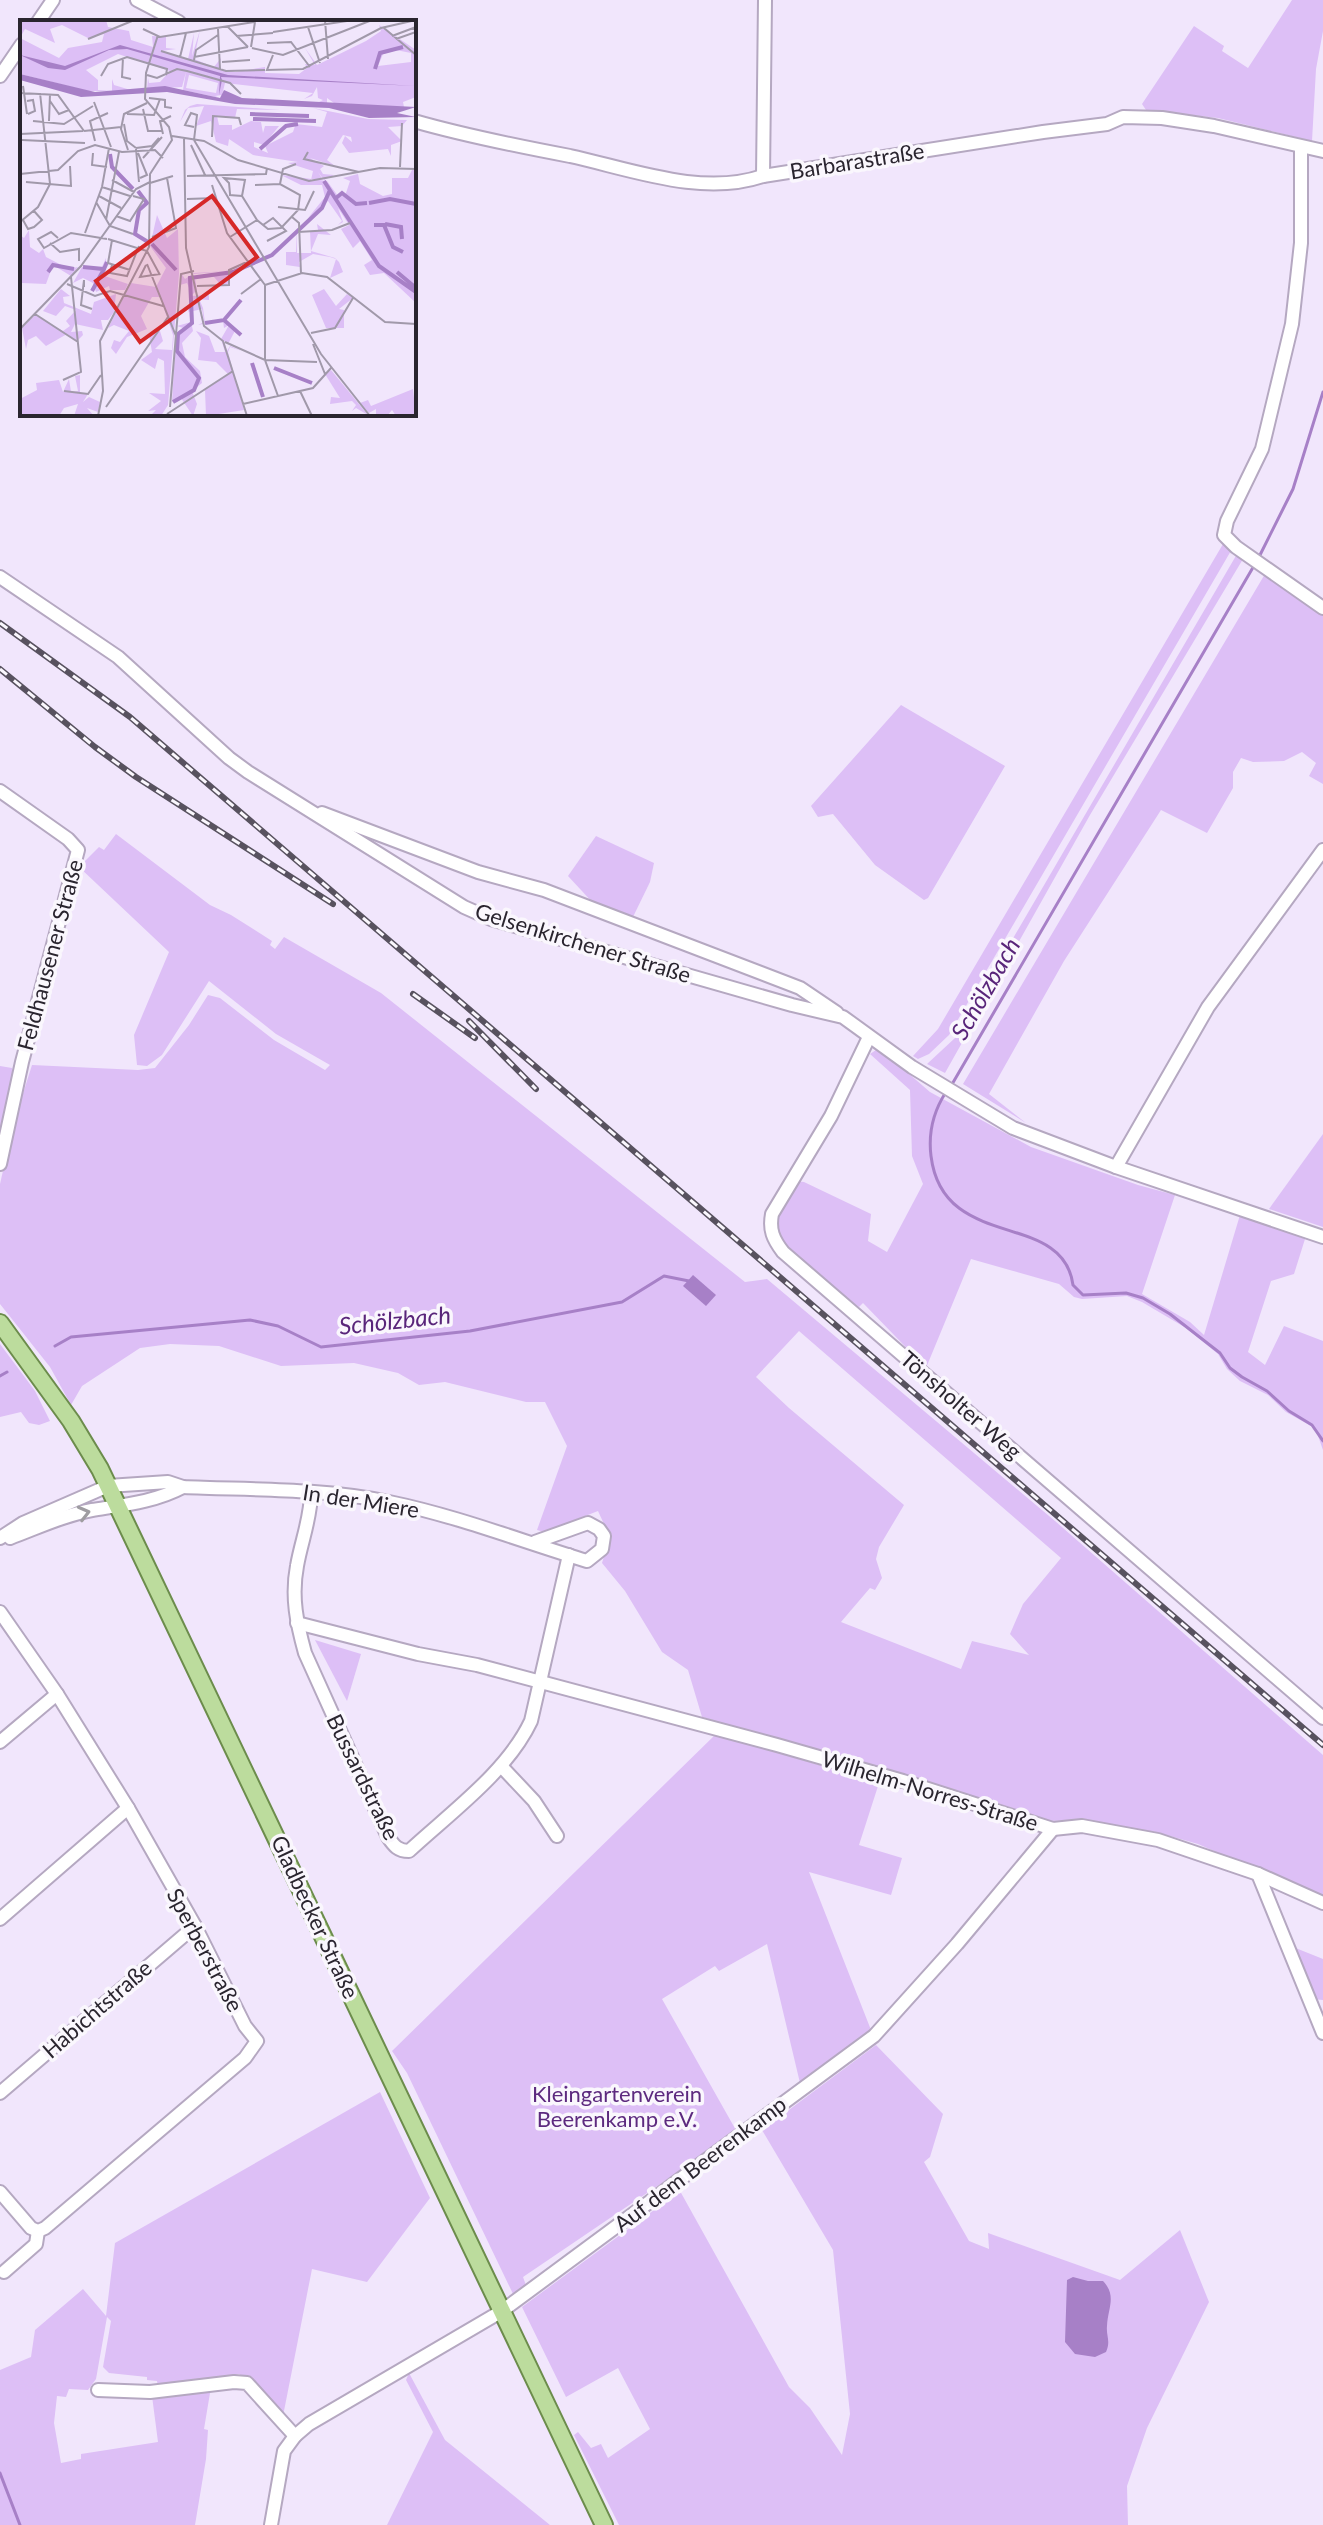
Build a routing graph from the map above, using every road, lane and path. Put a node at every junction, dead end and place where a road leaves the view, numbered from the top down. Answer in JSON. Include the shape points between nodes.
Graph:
{"nodes":[{"id":1,"x":53,"y":0,"type":"edge"},
{"id":2,"x":137,"y":0,"type":"edge"},
{"id":3,"x":765,"y":0,"type":"edge"},
{"id":4,"x":39,"y":20,"type":"edge"},
{"id":5,"x":175,"y":20,"type":"edge"},
{"id":6,"x":20,"y":47,"type":"edge"},
{"id":7,"x":0,"y":76,"type":"edge"},
{"id":8,"x":416,"y":122,"type":"edge"},
{"id":9,"x":1301,"y":148,"type":"junction"},
{"id":10,"x":1323,"y":151,"type":"edge"},
{"id":11,"x":763,"y":176,"type":"junction"},
{"id":12,"x":0,"y":577,"type":"edge"},
{"id":13,"x":1323,"y":608,"type":"edge"},
{"id":14,"x":0,"y":791,"type":"edge"},
{"id":15,"x":300,"y":805,"type":"junction"},
{"id":16,"x":1323,"y":850,"type":"edge"},
{"id":17,"x":761,"y":973,"type":"junction"},
{"id":18,"x":756,"y":995,"type":"junction"},
{"id":19,"x":843,"y":1017,"type":"junction"},
{"id":20,"x":869,"y":1037,"type":"junction"},
{"id":21,"x":0,"y":1164,"type":"edge"},
{"id":22,"x":1116,"y":1167,"type":"junction"},
{"id":23,"x":1323,"y":1237,"type":"edge"},
{"id":24,"x":0,"y":1323,"type":"edge"},
{"id":25,"x":108,"y":1486,"type":"junction"},
{"id":26,"x":183,"y":1487,"type":"junction"},
{"id":27,"x":311,"y":1493,"type":"junction"},
{"id":28,"x":117,"y":1507,"type":"junction"},
{"id":29,"x":0,"y":1540,"type":"edge"},
{"id":30,"x":535,"y":1542,"type":"junction"},
{"id":31,"x":569,"y":1555,"type":"junction"},
{"id":32,"x":0,"y":1612,"type":"edge"},
{"id":33,"x":297,"y":1623,"type":"junction"},
{"id":34,"x":538,"y":1681,"type":"junction"},
{"id":35,"x":57,"y":1694,"type":"junction"},
{"id":36,"x":1323,"y":1718,"type":"edge"},
{"id":37,"x":0,"y":1742,"type":"edge"},
{"id":38,"x":501,"y":1766,"type":"junction"},
{"id":39,"x":128,"y":1808,"type":"junction"},
{"id":40,"x":1053,"y":1829,"type":"junction"},
{"id":41,"x":557,"y":1836,"type":"dead end"},
{"id":42,"x":1258,"y":1874,"type":"junction"},
{"id":43,"x":1323,"y":1903,"type":"edge"},
{"id":44,"x":0,"y":1919,"type":"edge"},
{"id":45,"x":195,"y":1926,"type":"junction"},
{"id":46,"x":1323,"y":2033,"type":"edge"},
{"id":47,"x":0,"y":2093,"type":"edge"},
{"id":48,"x":0,"y":2192,"type":"edge"},
{"id":49,"x":38,"y":2231,"type":"junction"},
{"id":50,"x":4,"y":2272,"type":"dead end"},
{"id":51,"x":502,"y":2311,"type":"junction"},
{"id":52,"x":98,"y":2390,"type":"dead end"},
{"id":53,"x":295,"y":2436,"type":"junction"},
{"id":54,"x":271,"y":2525,"type":"edge"},
{"id":55,"x":604,"y":2525,"type":"edge"}],
"edges":[{"from":1,"to":4,"type":"street"},
{"from":2,"to":5,"type":"street"},
{"from":3,"to":11,"type":"street"},
{"from":6,"to":7,"type":"street"},
{"from":8,"to":11,"type":"street","name":"Barbarastraße","via":[[675,179],[743,183]]},
{"from":9,"to":10,"type":"street","name":"Barbarastraße"},
{"from":9,"to":11,"type":"street","name":"Barbarastraße","via":[[1214,126],[1123,117],[1107,124]]},
{"from":9,"to":13,"type":"street","via":[[1301,243],[1292,324],[1262,449],[1224,535]]},
{"from":12,"to":15,"type":"street","name":"Gelsenkirchener Straße","via":[[118,657],[229,758]]},
{"from":14,"to":21,"type":"street","name":"Feldhausener Straße","via":[[78,850]]},
{"from":15,"to":17,"type":"street","name":"Gelsenkirchener Straße"},
{"from":15,"to":18,"type":"street","name":"Gelsenkirchener Straße","via":[[491,919]]},
{"from":16,"to":22,"type":"street","via":[[1208,1007]]},
{"from":17,"to":18,"type":"street"},
{"from":17,"to":19,"type":"street","name":"Gelsenkirchener Straße","via":[[800,988]]},
{"from":18,"to":19,"type":"street","name":"Gelsenkirchener Straße"},
{"from":19,"to":20,"type":"street","name":"Gelsenkirchener Straße"},
{"from":20,"to":22,"type":"street","name":"Gelsenkirchener Straße","via":[[1013,1128]]},
{"from":20,"to":36,"type":"street","name":"Tönsholter Weg","via":[[831,1116],[772,1214],[776,1243]]},
{"from":22,"to":23,"type":"street","name":"Gelsenkirchener Straße"},
{"from":24,"to":25,"type":"main road","name":"Gladbecker Straße","via":[[87,1444]]},
{"from":25,"to":26,"type":"street","name":"In der Miere","via":[[168,1482]]},
{"from":25,"to":28,"type":"main road","name":"Gladbecker Straße"},
{"from":25,"to":29,"type":"street","name":"In der Miere","via":[[23,1523]]},
{"from":26,"to":27,"type":"street","name":"In der Miere"},
{"from":26,"to":28,"type":"street","name":"In der Miere"},
{"from":27,"to":30,"type":"street","name":"In der Miere","via":[[388,1501]]},
{"from":27,"to":33,"type":"street","name":"Bussardstraße","via":[[294,1591]]},
{"from":29,"to":28,"type":"street","name":"In der Miere","one_way":true,"via":[[77,1514]]},
{"from":28,"to":51,"type":"main road","name":"Gladbecker Straße"},
{"from":30,"to":31,"type":"street","name":"In der Miere"},
{"from":30,"to":31,"type":"street","via":[[588,1523],[604,1536],[602,1549],[587,1561]]},
{"from":31,"to":34,"type":"street","name":"Bussardstraße"},
{"from":32,"to":35,"type":"street","name":"Sperberstraße"},
{"from":33,"to":34,"type":"street"},
{"from":33,"to":38,"type":"street","name":"Bussardstraße","via":[[305,1653],[394,1846],[409,1851]]},
{"from":34,"to":38,"type":"street","name":"Bussardstraße","via":[[531,1721]]},
{"from":34,"to":40,"type":"street","name":"Wilhelm-Norres-Straße","via":[[907,1782]]},
{"from":35,"to":37,"type":"street"},
{"from":35,"to":39,"type":"street","name":"Sperberstraße"},
{"from":38,"to":41,"type":"street"},
{"from":39,"to":44,"type":"street"},
{"from":39,"to":45,"type":"street","name":"Sperberstraße"},
{"from":40,"to":42,"type":"street","name":"Wilhelm-Norres-Straße","via":[[1082,1826],[1158,1840]]},
{"from":40,"to":51,"type":"street","name":"Auf dem Beerenkamp","via":[[874,2036]]},
{"from":42,"to":43,"type":"street","name":"Wilhelm-Norres-Straße"},
{"from":42,"to":46,"type":"street"},
{"from":45,"to":47,"type":"street","name":"Habichtstraße"},
{"from":45,"to":49,"type":"street","name":"Sperberstraße","via":[[257,2041],[245,2058]]},
{"from":48,"to":49,"type":"street"},
{"from":49,"to":50,"type":"street","name":"Sperberstraße","via":[[36,2244]]},
{"from":51,"to":53,"type":"street","name":"Auf dem Beerenkamp"},
{"from":51,"to":55,"type":"main road","name":"Gladbecker Straße"},
{"from":52,"to":53,"type":"street","via":[[150,2392],[247,2383]]},
{"from":53,"to":54,"type":"street","via":[[284,2451]]}]}
